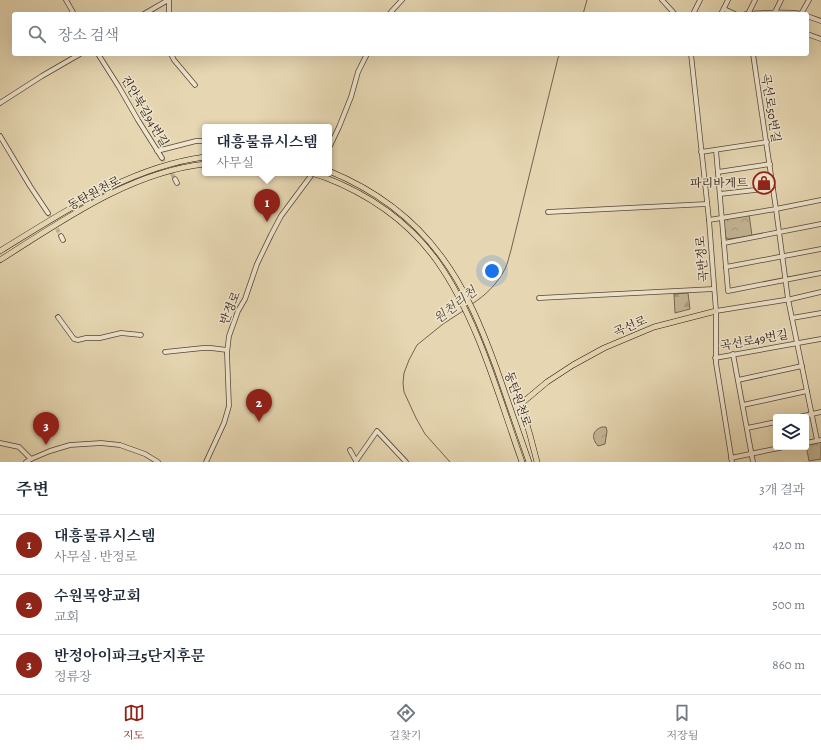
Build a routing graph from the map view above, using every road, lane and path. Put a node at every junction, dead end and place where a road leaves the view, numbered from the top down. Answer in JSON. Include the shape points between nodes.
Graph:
{"nodes":[{"id":1,"x":66,"y":0,"type":"edge"},
{"id":2,"x":169,"y":0,"type":"edge"},
{"id":3,"x":402,"y":0,"type":"edge"},
{"id":4,"x":662,"y":0,"type":"edge"},
{"id":5,"x":700,"y":0,"type":"edge"},
{"id":6,"x":728,"y":0,"type":"edge"},
{"id":7,"x":755,"y":0,"type":"edge"},
{"id":8,"x":781,"y":0,"type":"edge"},
{"id":9,"x":809,"y":0,"type":"edge"},
{"id":10,"x":724,"y":9,"type":"junction"},
{"id":11,"x":73,"y":12,"type":"edge"},
{"id":12,"x":148,"y":12,"type":"edge"},
{"id":13,"x":169,"y":12,"type":"edge"},
{"id":14,"x":391,"y":12,"type":"edge"},
{"id":15,"x":673,"y":12,"type":"edge"},
{"id":16,"x":694,"y":12,"type":"edge"},
{"id":17,"x":722,"y":12,"type":"edge"},
{"id":18,"x":730,"y":12,"type":"edge"},
{"id":19,"x":748,"y":12,"type":"edge"},
{"id":20,"x":775,"y":12,"type":"edge"},
{"id":21,"x":803,"y":12,"type":"edge"},
{"id":22,"x":809,"y":17,"type":"edge"},
{"id":23,"x":821,"y":21,"type":"edge"},
{"id":24,"x":809,"y":35,"type":"edge"},
{"id":25,"x":821,"y":39,"type":"edge"},
{"id":26,"x":77,"y":56,"type":"edge"},
{"id":27,"x":99,"y":56,"type":"edge"},
{"id":28,"x":172,"y":56,"type":"edge"},
{"id":29,"x":366,"y":56,"type":"edge"},
{"id":30,"x":691,"y":56,"type":"edge"},
{"id":31,"x":753,"y":56,"type":"edge"},
{"id":32,"x":195,"y":85,"type":"dead end"},
{"id":33,"x":0,"y":103,"type":"edge"},
{"id":34,"x":0,"y":136,"type":"edge"},
{"id":35,"x":202,"y":141,"type":"edge"},
{"id":36,"x":332,"y":142,"type":"edge"},
{"id":37,"x":766,"y":142,"type":"junction"},
{"id":38,"x":716,"y":150,"type":"junction"},
{"id":39,"x":157,"y":151,"type":"junction"},
{"id":40,"x":701,"y":152,"type":"junction"},
{"id":41,"x":202,"y":157,"type":"edge"},
{"id":42,"x":162,"y":158,"type":"tunnel mouth"},
{"id":43,"x":202,"y":164,"type":"edge"},
{"id":44,"x":770,"y":164,"type":"junction"},
{"id":45,"x":332,"y":172,"type":"edge"},
{"id":46,"x":718,"y":172,"type":"junction"},
{"id":47,"x":310,"y":176,"type":"edge"},
{"id":48,"x":321,"y":176,"type":"edge"},
{"id":49,"x":175,"y":179,"type":"tunnel mouth"},
{"id":50,"x":177,"y":183,"type":"dead end"},
{"id":51,"x":773,"y":188,"type":"junction"},
{"id":52,"x":720,"y":194,"type":"junction"},
{"id":53,"x":821,"y":200,"type":"edge"},
{"id":54,"x":707,"y":204,"type":"junction"},
{"id":55,"x":776,"y":209,"type":"junction"},
{"id":56,"x":548,"y":212,"type":"dead end"},
{"id":57,"x":48,"y":214,"type":"tunnel mouth"},
{"id":58,"x":722,"y":218,"type":"junction"},
{"id":59,"x":709,"y":220,"type":"junction"},
{"id":60,"x":821,"y":224,"type":"edge"},
{"id":61,"x":779,"y":232,"type":"junction"},
{"id":62,"x":724,"y":243,"type":"junction"},
{"id":63,"x":821,"y":249,"type":"edge"},
{"id":64,"x":0,"y":251,"type":"edge"},
{"id":65,"x":783,"y":256,"type":"junction"},
{"id":66,"x":1,"y":259,"type":"edge"},
{"id":67,"x":726,"y":267,"type":"junction"},
{"id":68,"x":821,"y":273,"type":"edge"},
{"id":69,"x":786,"y":280,"type":"junction"},
{"id":70,"x":714,"y":289,"type":"junction"},
{"id":71,"x":821,"y":292,"type":"edge"},
{"id":72,"x":539,"y":298,"type":"dead end"},
{"id":73,"x":788,"y":299,"type":"junction"},
{"id":74,"x":716,"y":311,"type":"junction"},
{"id":75,"x":821,"y":313,"type":"edge"},
{"id":76,"x":58,"y":318,"type":"dead end"},
{"id":77,"x":792,"y":318,"type":"junction"},
{"id":78,"x":141,"y":335,"type":"dead end"},
{"id":79,"x":821,"y":339,"type":"edge"},
{"id":80,"x":797,"y":343,"type":"junction"},
{"id":81,"x":227,"y":350,"type":"junction"},
{"id":82,"x":165,"y":352,"type":"dead end"},
{"id":83,"x":733,"y":354,"type":"junction"},
{"id":84,"x":715,"y":358,"type":"junction"},
{"id":85,"x":802,"y":366,"type":"junction"},
{"id":86,"x":738,"y":380,"type":"junction"},
{"id":87,"x":807,"y":391,"type":"junction"},
{"id":88,"x":743,"y":405,"type":"junction"},
{"id":89,"x":821,"y":412,"type":"edge"},
{"id":90,"x":812,"y":414,"type":"junction"},
{"id":91,"x":809,"y":415,"type":"edge"},
{"id":92,"x":773,"y":423,"type":"edge"},
{"id":93,"x":747,"y":428,"type":"junction"},
{"id":94,"x":819,"y":440,"type":"edge"},
{"id":95,"x":809,"y":442,"type":"edge"},
{"id":96,"x":0,"y":443,"type":"edge"},
{"id":97,"x":773,"y":449,"type":"edge"},
{"id":98,"x":350,"y":450,"type":"dead end"},
{"id":99,"x":752,"y":453,"type":"junction"},
{"id":100,"x":31,"y":459,"type":"junction"},
{"id":101,"x":731,"y":460,"type":"edge"},
{"id":102,"x":26,"y":462,"type":"edge"},
{"id":103,"x":158,"y":462,"type":"edge"},
{"id":104,"x":206,"y":462,"type":"edge"},
{"id":105,"x":356,"y":462,"type":"edge"},
{"id":106,"x":406,"y":462,"type":"edge"},
{"id":107,"x":522,"y":462,"type":"edge"},
{"id":108,"x":529,"y":462,"type":"edge"},
{"id":109,"x":537,"y":462,"type":"edge"},
{"id":110,"x":753,"y":462,"type":"edge"}],
"edges":[{"from":1,"to":11,"type":"street"},
{"from":2,"to":12,"type":"street"},
{"from":2,"to":13,"type":"street"},
{"from":3,"to":14,"type":"street"},
{"from":4,"to":15,"type":"street"},
{"from":5,"to":16,"type":"street"},
{"from":6,"to":10,"type":"street"},
{"from":7,"to":19,"type":"street"},
{"from":8,"to":20,"type":"street"},
{"from":9,"to":21,"type":"street"},
{"from":10,"to":17,"type":"street"},
{"from":10,"to":18,"type":"street"},
{"from":22,"to":23,"type":"street"},
{"from":24,"to":25,"type":"street"},
{"from":26,"to":33,"type":"street"},
{"from":27,"to":39,"type":"street","name":"진안북길94번길"},
{"from":28,"to":32,"type":"street"},
{"from":29,"to":36,"type":"street"},
{"from":30,"to":40,"type":"street","name":"곡반정로"},
{"from":31,"to":37,"type":"street","name":"곡선로50번길"},
{"from":34,"to":57,"type":"street"},
{"from":35,"to":39,"type":"street"},
{"from":37,"to":38,"type":"street"},
{"from":37,"to":44,"type":"street","name":"곡선로50번길"},
{"from":38,"to":40,"type":"street"},
{"from":38,"to":46,"type":"street"},
{"from":39,"to":42,"type":"street","name":"진안북길94번길"},
{"from":40,"to":54,"type":"street","name":"곡반정로"},
{"from":41,"to":64,"type":"main road","name":"동탄원천로","via":[[161,166],[87,198]]},
{"from":43,"to":66,"type":"main road","name":"동탄원천로","via":[[164,173],[126,187],[85,208]]},
{"from":44,"to":46,"type":"street"},
{"from":44,"to":51,"type":"street","name":"곡선로50번길"},
{"from":45,"to":108,"type":"main road","name":"동탄원천로","via":[[359,185],[406,217],[442,257],[474,312]]},
{"from":46,"to":52,"type":"street"},
{"from":47,"to":81,"type":"street","name":"반정로","via":[[281,216],[257,264],[229,336]]},
{"from":48,"to":107,"type":"main road","name":"동탄원천로","bridge":true,"via":[[352,189],[400,221],[436,261],[468,316]]},
{"from":49,"to":50,"type":"street"},
{"from":51,"to":52,"type":"street"},
{"from":51,"to":55,"type":"street","name":"곡선로50번길"},
{"from":52,"to":58,"type":"street"},
{"from":53,"to":55,"type":"street"},
{"from":54,"to":56,"type":"street"},
{"from":54,"to":59,"type":"street","name":"곡반정로"},
{"from":55,"to":58,"type":"street"},
{"from":55,"to":61,"type":"street","name":"곡선로50번길"},
{"from":58,"to":59,"type":"street"},
{"from":58,"to":62,"type":"street"},
{"from":59,"to":70,"type":"street","name":"곡반정로"},
{"from":60,"to":61,"type":"street"},
{"from":61,"to":62,"type":"street"},
{"from":61,"to":65,"type":"street","name":"곡선로50번길"},
{"from":62,"to":67,"type":"street"},
{"from":63,"to":65,"type":"street"},
{"from":65,"to":67,"type":"street"},
{"from":65,"to":69,"type":"street","name":"곡선로50번길"},
{"from":67,"to":69,"type":"street","via":[[728,291]]},
{"from":68,"to":69,"type":"street"},
{"from":69,"to":73,"type":"street","name":"곡선로50번길"},
{"from":70,"to":72,"type":"street"},
{"from":70,"to":74,"type":"street","name":"곡반정로"},
{"from":71,"to":73,"type":"street","name":"곡선로"},
{"from":73,"to":74,"type":"street","name":"곡선로"},
{"from":73,"to":77,"type":"street","name":"곡선로49번길"},
{"from":74,"to":84,"type":"street","name":"곡반정로"},
{"from":74,"to":109,"type":"main road","name":"곡선로","via":[[654,327],[604,348],[573,364],[547,382],[521,404]]},
{"from":75,"to":77,"type":"street","name":"곡선로49번길"},
{"from":76,"to":78,"type":"street","via":[[74,339],[78,340],[121,333]]},
{"from":77,"to":80,"type":"street","name":"곡선로49번길"},
{"from":79,"to":80,"type":"street","name":"곡선로49번길"},
{"from":80,"to":83,"type":"street","name":"곡선로49번길"},
{"from":80,"to":85,"type":"street","name":"곡선로49번길"},
{"from":81,"to":82,"type":"street","via":[[203,348]]},
{"from":81,"to":104,"type":"street","name":"반정로","via":[[229,406]]},
{"from":83,"to":84,"type":"street","name":"곡선로49번길"},
{"from":83,"to":86,"type":"street"},
{"from":84,"to":101,"type":"street","name":"곡반정로"},
{"from":85,"to":86,"type":"street"},
{"from":85,"to":87,"type":"street","name":"곡선로49번길"},
{"from":86,"to":88,"type":"street"},
{"from":87,"to":88,"type":"street"},
{"from":87,"to":90,"type":"street","name":"곡선로49번길"},
{"from":88,"to":93,"type":"street"},
{"from":89,"to":90,"type":"street"},
{"from":90,"to":91,"type":"street"},
{"from":90,"to":94,"type":"street","name":"곡선로49번길"},
{"from":92,"to":93,"type":"street"},
{"from":93,"to":99,"type":"street"},
{"from":94,"to":95,"type":"street"},
{"from":96,"to":100,"type":"street","via":[[19,447]]},
{"from":97,"to":99,"type":"street"},
{"from":98,"to":105,"type":"street"},
{"from":99,"to":101,"type":"street"},
{"from":99,"to":110,"type":"street"},
{"from":100,"to":102,"type":"street"},
{"from":100,"to":103,"type":"street","via":[[70,445],[101,443],[120,445]]},
{"from":105,"to":106,"type":"street","via":[[377,431]]}]}
